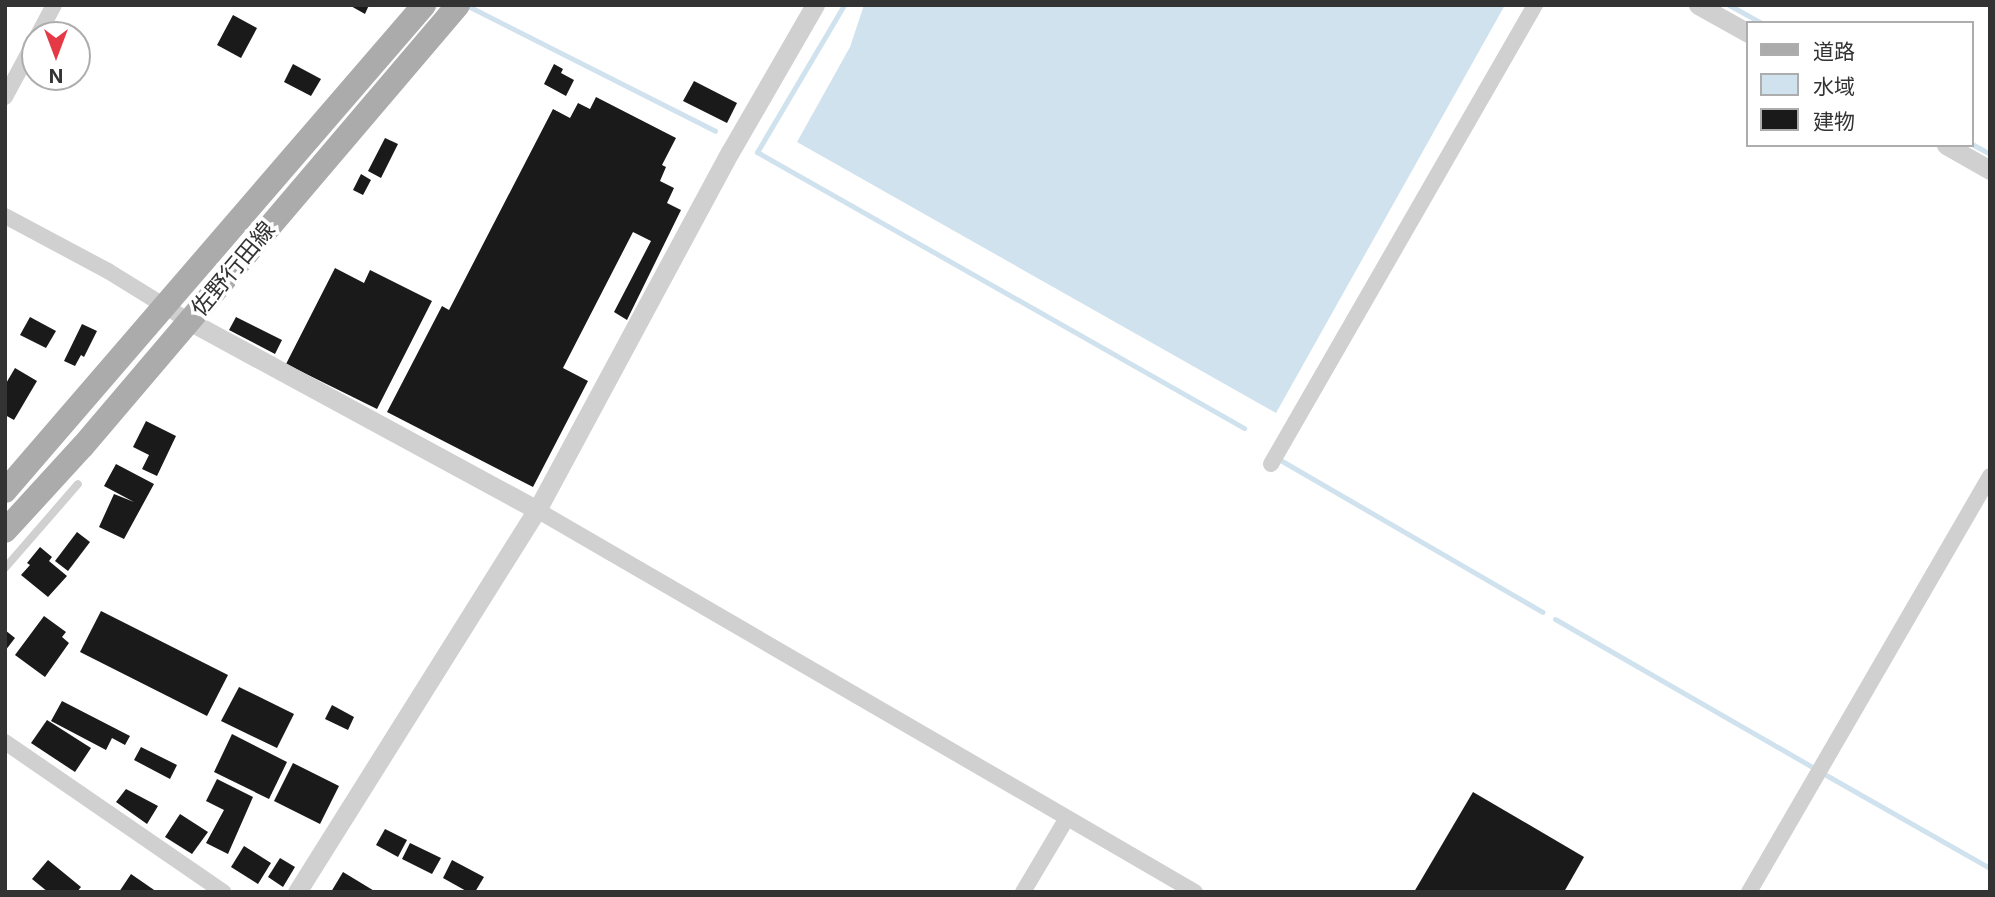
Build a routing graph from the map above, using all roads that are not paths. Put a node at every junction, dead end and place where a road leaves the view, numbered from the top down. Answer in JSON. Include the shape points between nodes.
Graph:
{"nodes":[{"id":1,"x":54,"y":5,"type":"edge"},
{"id":2,"x":424,"y":5,"type":"edge"},
{"id":3,"x":458,"y":5,"type":"edge"},
{"id":4,"x":815,"y":5,"type":"edge"},
{"id":5,"x":1535,"y":5,"type":"edge"},
{"id":6,"x":1699,"y":5,"type":"edge"},
{"id":7,"x":45,"y":21,"type":"edge"},
{"id":8,"x":1746,"y":32,"type":"edge"},
{"id":9,"x":21,"y":67,"type":"edge"},
{"id":10,"x":5,"y":97,"type":"edge"},
{"id":11,"x":1950,"y":147,"type":"edge"},
{"id":12,"x":1990,"y":170,"type":"edge"},
{"id":13,"x":5,"y":216,"type":"edge"},
{"id":14,"x":163,"y":304,"type":"junction"},
{"id":15,"x":189,"y":321,"type":"junction"},
{"id":16,"x":1271,"y":464,"type":"dead end"},
{"id":17,"x":1990,"y":477,"type":"edge"},
{"id":18,"x":78,"y":484,"type":"dead end"},
{"id":19,"x":5,"y":491,"type":"edge"},
{"id":20,"x":537,"y":510,"type":"junction"},
{"id":21,"x":5,"y":531,"type":"edge"},
{"id":22,"x":5,"y":568,"type":"edge"},
{"id":23,"x":5,"y":742,"type":"edge"},
{"id":24,"x":1067,"y":818,"type":"junction"},
{"id":25,"x":223,"y":892,"type":"edge"},
{"id":26,"x":297,"y":892,"type":"edge"},
{"id":27,"x":1023,"y":892,"type":"edge"},
{"id":28,"x":1195,"y":892,"type":"edge"},
{"id":29,"x":1749,"y":892,"type":"edge"}],
"edges":[{"from":1,"to":7,"type":"street"},
{"from":2,"to":14,"type":"main road","name":"佐野行田線"},
{"from":3,"to":15,"type":"main road","name":"佐野行田線"},
{"from":4,"to":20,"type":"street","via":[[730,152]]},
{"from":5,"to":16,"type":"street"},
{"from":6,"to":8,"type":"street"},
{"from":9,"to":10,"type":"street"},
{"from":11,"to":12,"type":"street"},
{"from":13,"to":14,"type":"street"},
{"from":14,"to":15,"type":"street"},
{"from":14,"to":19,"type":"main road","name":"佐野行田線"},
{"from":15,"to":20,"type":"street"},
{"from":15,"to":21,"type":"main road","name":"佐野行田線"},
{"from":17,"to":29,"type":"street"},
{"from":18,"to":22,"type":"lane"},
{"from":20,"to":24,"type":"street"},
{"from":20,"to":26,"type":"street"},
{"from":23,"to":25,"type":"street"},
{"from":24,"to":27,"type":"street"},
{"from":24,"to":28,"type":"street"}]}
